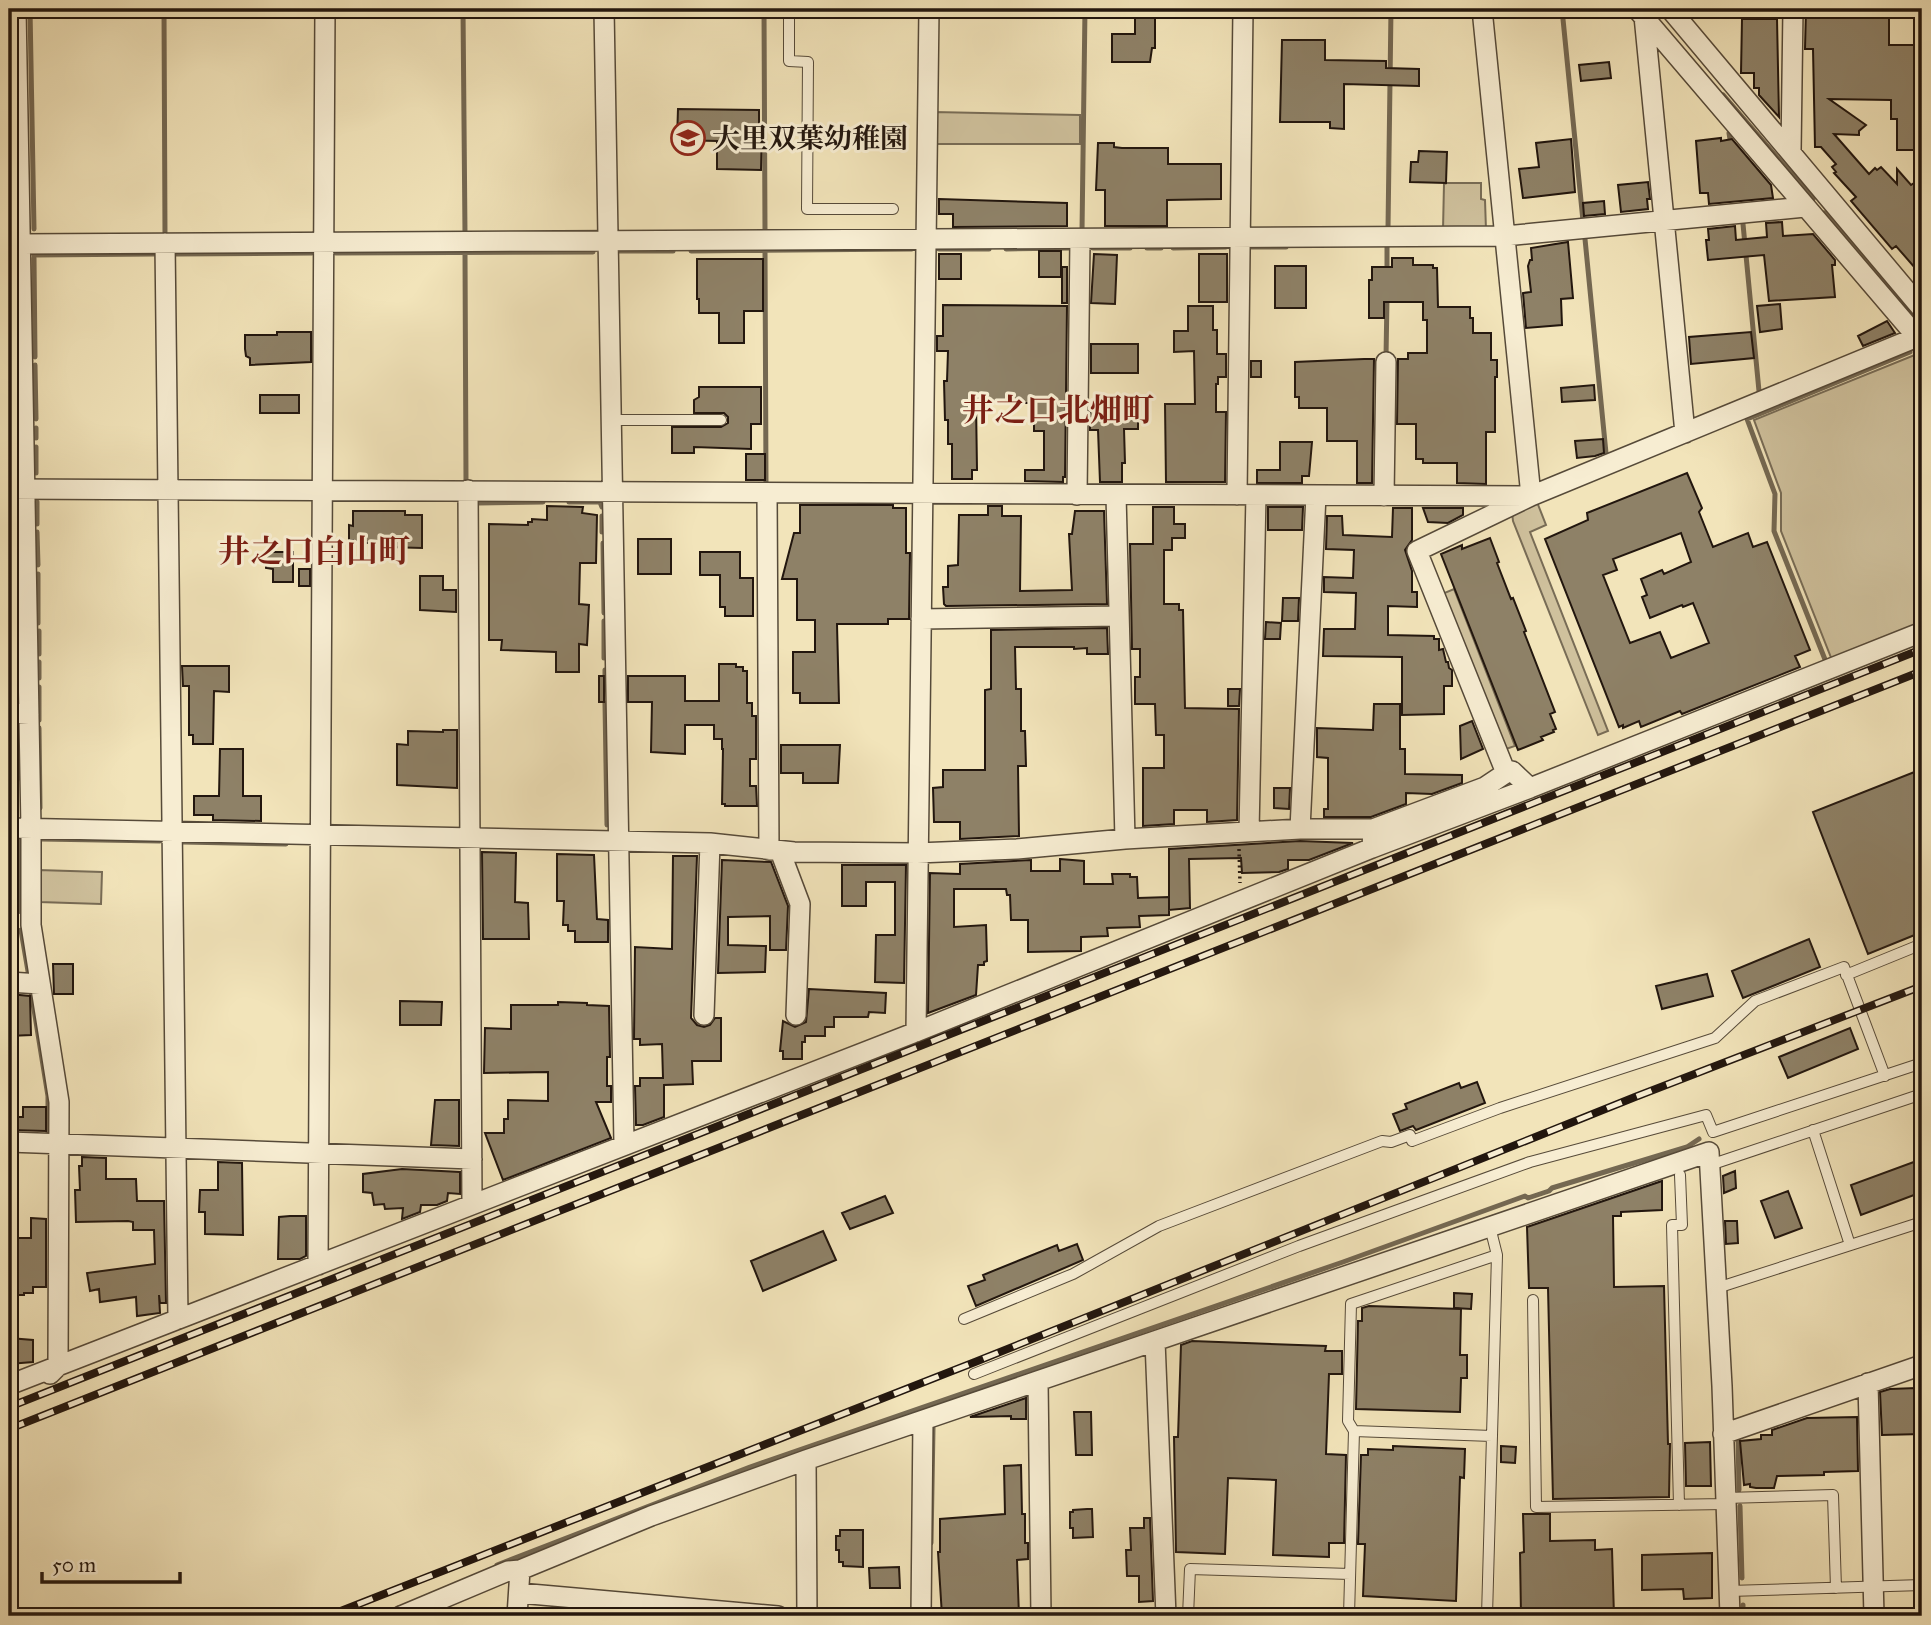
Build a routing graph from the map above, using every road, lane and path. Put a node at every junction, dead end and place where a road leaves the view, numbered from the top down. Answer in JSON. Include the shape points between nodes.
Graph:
{"nodes":[{"id":1,"x":16,"y":9,"type":"edge"},
{"id":2,"x":325,"y":9,"type":"edge"},
{"id":3,"x":604,"y":9,"type":"edge"},
{"id":4,"x":789,"y":9,"type":"edge"},
{"id":5,"x":929,"y":9,"type":"edge"},
{"id":6,"x":1243,"y":9,"type":"edge"},
{"id":7,"x":1482,"y":9,"type":"edge"},
{"id":8,"x":1670,"y":9,"type":"edge"},
{"id":9,"x":1794,"y":9,"type":"edge"},
{"id":10,"x":1640,"y":12,"type":"edge"},
{"id":11,"x":1791,"y":151,"type":"junction"},
{"id":12,"x":1805,"y":207,"type":"junction"},
{"id":13,"x":893,"y":209,"type":"dead end"},
{"id":14,"x":1664,"y":220,"type":"junction"},
{"id":15,"x":1505,"y":236,"type":"junction"},
{"id":16,"x":1240,"y":238,"type":"junction"},
{"id":17,"x":1080,"y":239,"type":"junction"},
{"id":18,"x":926,"y":240,"type":"junction"},
{"id":19,"x":608,"y":242,"type":"junction"},
{"id":20,"x":165,"y":243,"type":"junction"},
{"id":21,"x":323,"y":243,"type":"junction"},
{"id":22,"x":20,"y":244,"type":"junction"},
{"id":23,"x":1922,"y":309,"type":"edge"},
{"id":24,"x":1920,"y":336,"type":"edge"},
{"id":25,"x":1386,"y":362,"type":"dead end"},
{"id":26,"x":611,"y":420,"type":"junction"},
{"id":27,"x":721,"y":420,"type":"dead end"},
{"id":28,"x":1685,"y":433,"type":"junction"},
{"id":29,"x":17,"y":489,"type":"edge"},
{"id":30,"x":169,"y":489,"type":"junction"},
{"id":31,"x":322,"y":490,"type":"junction"},
{"id":32,"x":468,"y":491,"type":"junction"},
{"id":33,"x":612,"y":491,"type":"junction"},
{"id":34,"x":767,"y":493,"type":"junction"},
{"id":35,"x":922,"y":495,"type":"junction"},
{"id":36,"x":1077,"y":495,"type":"junction"},
{"id":37,"x":1116,"y":495,"type":"junction"},
{"id":38,"x":1246,"y":495,"type":"junction"},
{"id":39,"x":1316,"y":495,"type":"junction"},
{"id":40,"x":1384,"y":496,"type":"junction"},
{"id":41,"x":1531,"y":496,"type":"junction"},
{"id":42,"x":1119,"y":616,"type":"junction"},
{"id":43,"x":921,"y":619,"type":"junction"},
{"id":44,"x":18,"y":627,"type":"edge"},
{"id":45,"x":1922,"y":632,"type":"edge"},
{"id":46,"x":9,"y":713,"type":"edge"},
{"id":47,"x":29,"y":714,"type":"junction"},
{"id":48,"x":1506,"y":773,"type":"junction"},
{"id":49,"x":1530,"y":788,"type":"junction"},
{"id":50,"x":9,"y":828,"type":"edge"},
{"id":51,"x":31,"y":828,"type":"junction"},
{"id":52,"x":1300,"y":829,"type":"junction"},
{"id":53,"x":172,"y":832,"type":"junction"},
{"id":54,"x":1244,"y":832,"type":"junction"},
{"id":55,"x":320,"y":835,"type":"junction"},
{"id":56,"x":470,"y":838,"type":"junction"},
{"id":57,"x":1125,"y":839,"type":"junction"},
{"id":58,"x":1372,"y":839,"type":"junction"},
{"id":59,"x":618,"y":842,"type":"junction"},
{"id":60,"x":710,"y":844,"type":"junction"},
{"id":61,"x":775,"y":850,"type":"junction"},
{"id":62,"x":917,"y":853,"type":"junction"},
{"id":63,"x":1240,"y":900,"type":"junction"},
{"id":64,"x":1922,"y":944,"type":"edge"},
{"id":65,"x":1846,"y":975,"type":"junction"},
{"id":66,"x":9,"y":982,"type":"edge"},
{"id":67,"x":40,"y":984,"type":"junction"},
{"id":68,"x":704,"y":1015,"type":"dead end"},
{"id":69,"x":796,"y":1015,"type":"dead end"},
{"id":70,"x":916,"y":1032,"type":"junction"},
{"id":71,"x":1922,"y":1063,"type":"edge"},
{"id":72,"x":1885,"y":1076,"type":"junction"},
{"id":73,"x":1922,"y":1094,"type":"edge"},
{"id":74,"x":1813,"y":1130,"type":"junction"},
{"id":75,"x":9,"y":1142,"type":"edge"},
{"id":76,"x":59,"y":1144,"type":"junction"},
{"id":77,"x":624,"y":1144,"type":"junction"},
{"id":78,"x":176,"y":1149,"type":"junction"},
{"id":79,"x":318,"y":1154,"type":"junction"},
{"id":80,"x":472,"y":1159,"type":"junction"},
{"id":81,"x":1710,"y":1165,"type":"junction"},
{"id":82,"x":1680,"y":1175,"type":"dead end"},
{"id":83,"x":472,"y":1204,"type":"junction"},
{"id":84,"x":1922,"y":1222,"type":"edge"},
{"id":85,"x":1490,"y":1227,"type":"junction"},
{"id":86,"x":1850,"y":1245,"type":"junction"},
{"id":87,"x":1497,"y":1255,"type":"junction"},
{"id":88,"x":318,"y":1265,"type":"junction"},
{"id":89,"x":1717,"y":1288,"type":"junction"},
{"id":90,"x":1533,"y":1300,"type":"dead end"},
{"id":91,"x":964,"y":1319,"type":"dead end"},
{"id":92,"x":178,"y":1320,"type":"junction"},
{"id":93,"x":1156,"y":1341,"type":"junction"},
{"id":94,"x":1922,"y":1365,"type":"edge"},
{"id":95,"x":58,"y":1366,"type":"junction"},
{"id":96,"x":974,"y":1374,"type":"dead end"},
{"id":97,"x":1038,"y":1381,"type":"junction"},
{"id":98,"x":1868,"y":1383,"type":"junction"},
{"id":99,"x":9,"y":1385,"type":"edge"},
{"id":100,"x":9,"y":1394,"type":"edge"},
{"id":101,"x":923,"y":1420,"type":"junction"},
{"id":102,"x":1354,"y":1432,"type":"junction"},
{"id":103,"x":1723,"y":1434,"type":"junction"},
{"id":104,"x":1492,"y":1436,"type":"junction"},
{"id":105,"x":806,"y":1460,"type":"junction"},
{"id":106,"x":1725,"y":1501,"type":"junction"},
{"id":107,"x":1679,"y":1505,"type":"junction"},
{"id":108,"x":520,"y":1570,"type":"junction"},
{"id":109,"x":1350,"y":1574,"type":"junction"},
{"id":110,"x":1922,"y":1585,"type":"edge"},
{"id":111,"x":1874,"y":1587,"type":"junction"},
{"id":112,"x":1836,"y":1588,"type":"junction"},
{"id":113,"x":1729,"y":1591,"type":"junction"},
{"id":114,"x":519,"y":1593,"type":"junction"},
{"id":115,"x":653,"y":1611,"type":"edge"},
{"id":116,"x":401,"y":1616,"type":"edge"},
{"id":117,"x":517,"y":1616,"type":"edge"},
{"id":118,"x":778,"y":1616,"type":"edge"},
{"id":119,"x":807,"y":1616,"type":"edge"},
{"id":120,"x":920,"y":1616,"type":"edge"},
{"id":121,"x":1041,"y":1616,"type":"edge"},
{"id":122,"x":1166,"y":1616,"type":"edge"},
{"id":123,"x":1194,"y":1616,"type":"edge"},
{"id":124,"x":1349,"y":1616,"type":"edge"},
{"id":125,"x":1486,"y":1616,"type":"edge"},
{"id":126,"x":1730,"y":1616,"type":"edge"},
{"id":127,"x":1874,"y":1616,"type":"edge"}],
"edges":[{"from":1,"to":22,"type":"street"},
{"from":2,"to":21,"type":"street"},
{"from":3,"to":19,"type":"street"},
{"from":4,"to":13,"type":"lane","via":[[789,61],[807,62],[807,209]]},
{"from":5,"to":18,"type":"street"},
{"from":6,"to":16,"type":"street"},
{"from":7,"to":15,"type":"street"},
{"from":8,"to":11,"type":"street"},
{"from":9,"to":11,"type":"street"},
{"from":10,"to":12,"type":"street"},
{"from":10,"to":14,"type":"street"},
{"from":11,"to":23,"type":"street"},
{"from":12,"to":14,"type":"street"},
{"from":12,"to":24,"type":"street"},
{"from":14,"to":15,"type":"street"},
{"from":14,"to":28,"type":"street"},
{"from":15,"to":16,"type":"street"},
{"from":15,"to":41,"type":"street"},
{"from":16,"to":17,"type":"street"},
{"from":16,"to":38,"type":"street"},
{"from":17,"to":18,"type":"street"},
{"from":17,"to":36,"type":"street"},
{"from":18,"to":19,"type":"street"},
{"from":18,"to":35,"type":"street"},
{"from":19,"to":21,"type":"street"},
{"from":19,"to":26,"type":"street"},
{"from":20,"to":21,"type":"street"},
{"from":20,"to":22,"type":"street"},
{"from":20,"to":30,"type":"street"},
{"from":21,"to":31,"type":"street"},
{"from":22,"to":29,"type":"street"},
{"from":24,"to":28,"type":"street"},
{"from":25,"to":40,"type":"street"},
{"from":26,"to":27,"type":"lane"},
{"from":26,"to":33,"type":"street"},
{"from":28,"to":41,"type":"street"},
{"from":29,"to":30,"type":"street"},
{"from":29,"to":44,"type":"street"},
{"from":30,"to":31,"type":"street"},
{"from":30,"to":53,"type":"street"},
{"from":31,"to":32,"type":"street"},
{"from":31,"to":55,"type":"street"},
{"from":32,"to":33,"type":"street"},
{"from":32,"to":56,"type":"street"},
{"from":33,"to":34,"type":"street"},
{"from":33,"to":59,"type":"street"},
{"from":34,"to":35,"type":"street"},
{"from":34,"to":61,"type":"street"},
{"from":35,"to":36,"type":"street"},
{"from":35,"to":43,"type":"street"},
{"from":36,"to":37,"type":"street"},
{"from":37,"to":38,"type":"street"},
{"from":37,"to":42,"type":"street"},
{"from":38,"to":39,"type":"street"},
{"from":38,"to":54,"type":"street"},
{"from":39,"to":40,"type":"street"},
{"from":39,"to":52,"type":"street"},
{"from":40,"to":41,"type":"street"},
{"from":41,"to":48,"type":"street","via":[[1417,551]]},
{"from":42,"to":43,"type":"street"},
{"from":42,"to":57,"type":"street"},
{"from":43,"to":62,"type":"street"},
{"from":44,"to":47,"type":"street"},
{"from":45,"to":49,"type":"street"},
{"from":46,"to":47,"type":"street"},
{"from":47,"to":51,"type":"street"},
{"from":48,"to":49,"type":"street","via":[[1512,771]]},
{"from":48,"to":58,"type":"street"},
{"from":49,"to":58,"type":"street"},
{"from":50,"to":51,"type":"street"},
{"from":51,"to":53,"type":"street"},
{"from":51,"to":67,"type":"street","via":[[31,925]]},
{"from":52,"to":54,"type":"street"},
{"from":52,"to":58,"type":"street"},
{"from":53,"to":55,"type":"street"},
{"from":53,"to":78,"type":"street"},
{"from":54,"to":57,"type":"street"},
{"from":54,"to":63,"type":"path"},
{"from":55,"to":56,"type":"street"},
{"from":55,"to":79,"type":"street"},
{"from":56,"to":59,"type":"street"},
{"from":56,"to":80,"type":"street"},
{"from":57,"to":62,"type":"street"},
{"from":58,"to":63,"type":"street"},
{"from":59,"to":60,"type":"street"},
{"from":59,"to":77,"type":"street"},
{"from":60,"to":61,"type":"street"},
{"from":60,"to":68,"type":"street"},
{"from":61,"to":62,"type":"street"},
{"from":61,"to":69,"type":"street","via":[[800,904]]},
{"from":62,"to":70,"type":"street"},
{"from":63,"to":70,"type":"street"},
{"from":64,"to":65,"type":"lane"},
{"from":65,"to":72,"type":"lane"},
{"from":65,"to":91,"type":"lane","via":[[1844,967],[1755,1001],[1715,1038],[1412,1141],[1410,1135],[1382,1141],[1159,1226],[1073,1274]]},
{"from":66,"to":67,"type":"street"},
{"from":67,"to":76,"type":"street","via":[[59,1102]]},
{"from":70,"to":77,"type":"street"},
{"from":71,"to":72,"type":"lane"},
{"from":72,"to":96,"type":"lane","via":[[1713,1132],[1706,1115],[1531,1162],[1299,1246]]},
{"from":73,"to":74,"type":"lane"},
{"from":74,"to":81,"type":"lane"},
{"from":74,"to":86,"type":"lane"},
{"from":75,"to":76,"type":"street"},
{"from":76,"to":78,"type":"street"},
{"from":76,"to":95,"type":"street"},
{"from":77,"to":83,"type":"street"},
{"from":78,"to":79,"type":"street"},
{"from":78,"to":92,"type":"street"},
{"from":79,"to":80,"type":"street"},
{"from":79,"to":88,"type":"street"},
{"from":80,"to":83,"type":"street"},
{"from":81,"to":85,"type":"street","via":[[1709,1152]]},
{"from":81,"to":89,"type":"street"},
{"from":82,"to":107,"type":"lane","via":[[1682,1225],[1672,1225]]},
{"from":83,"to":88,"type":"street"},
{"from":84,"to":86,"type":"lane"},
{"from":85,"to":87,"type":"lane"},
{"from":85,"to":93,"type":"street"},
{"from":86,"to":89,"type":"lane"},
{"from":87,"to":102,"type":"lane","via":[[1351,1304],[1348,1421]]},
{"from":87,"to":104,"type":"lane"},
{"from":88,"to":92,"type":"street"},
{"from":89,"to":103,"type":"street"},
{"from":90,"to":107,"type":"lane","via":[[1536,1507]]},
{"from":92,"to":95,"type":"street"},
{"from":93,"to":97,"type":"street"},
{"from":93,"to":122,"type":"street"},
{"from":94,"to":98,"type":"street"},
{"from":95,"to":99,"type":"street"},
{"from":95,"to":100,"type":"street","via":[[42,1381]]},
{"from":97,"to":101,"type":"street"},
{"from":97,"to":121,"type":"street"},
{"from":98,"to":103,"type":"street"},
{"from":98,"to":111,"type":"street"},
{"from":101,"to":105,"type":"street"},
{"from":101,"to":120,"type":"street"},
{"from":102,"to":104,"type":"lane"},
{"from":102,"to":109,"type":"lane"},
{"from":103,"to":106,"type":"street"},
{"from":104,"to":125,"type":"lane"},
{"from":105,"to":108,"type":"street","via":[[650,1516]]},
{"from":105,"to":119,"type":"street"},
{"from":106,"to":107,"type":"lane"},
{"from":106,"to":112,"type":"lane","via":[[1833,1495]]},
{"from":106,"to":113,"type":"street"},
{"from":108,"to":114,"type":"street"},
{"from":108,"to":116,"type":"street"},
{"from":109,"to":123,"type":"lane","via":[[1190,1569],[1188,1616]]},
{"from":109,"to":124,"type":"lane"},
{"from":110,"to":111,"type":"lane"},
{"from":111,"to":112,"type":"lane"},
{"from":111,"to":127,"type":"street"},
{"from":112,"to":113,"type":"lane"},
{"from":113,"to":126,"type":"street"},
{"from":114,"to":115,"type":"street"},
{"from":114,"to":117,"type":"street"},
{"from":115,"to":118,"type":"street"}]}
